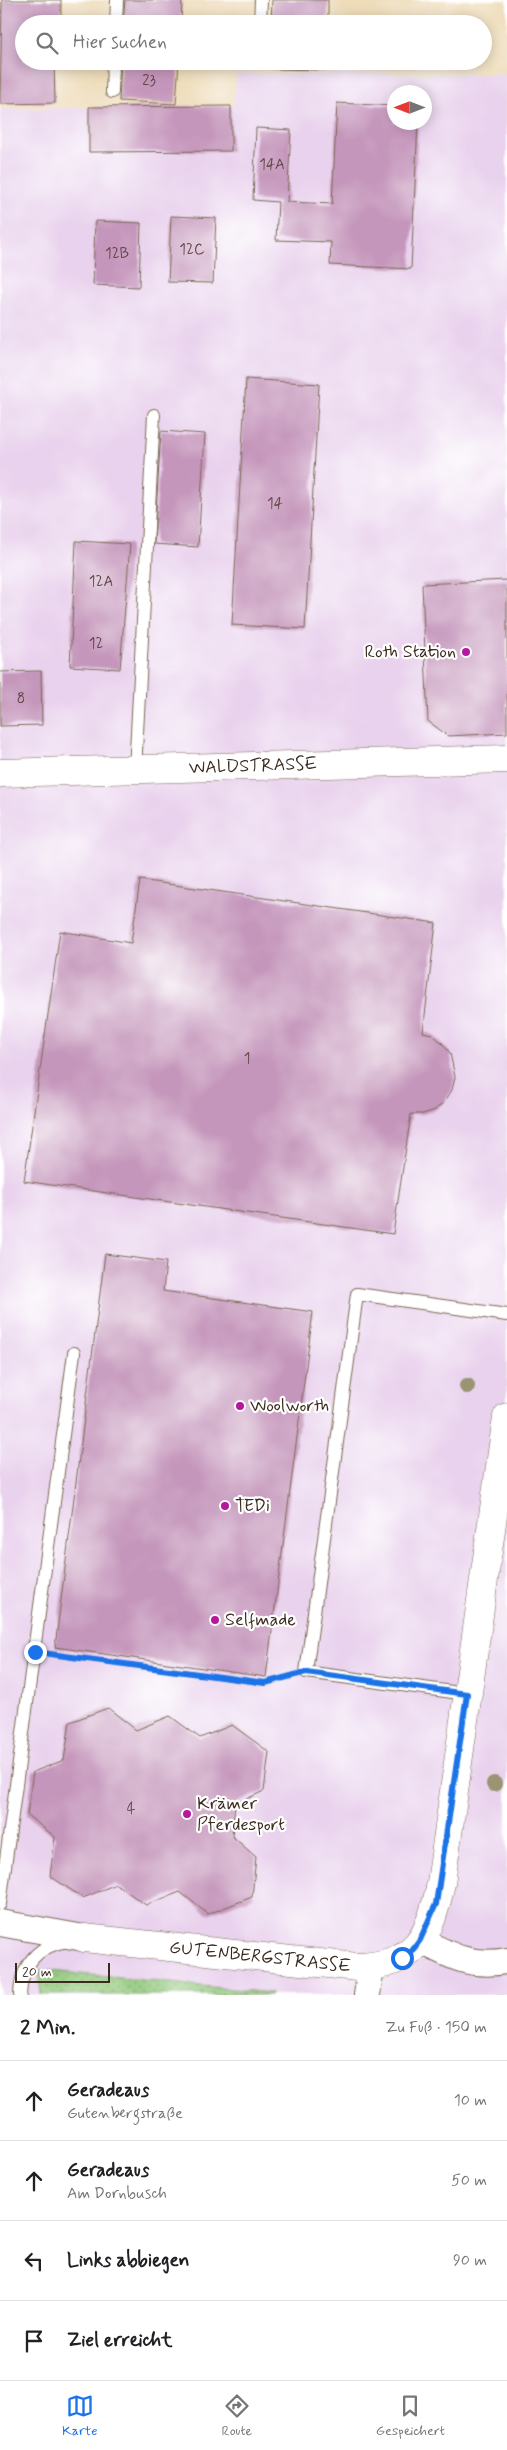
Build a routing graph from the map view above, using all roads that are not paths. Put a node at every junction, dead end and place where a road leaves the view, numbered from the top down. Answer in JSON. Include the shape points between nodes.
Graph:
{"nodes":[{"id":1,"x":117,"y":0,"type":"edge"},
{"id":2,"x":261,"y":0,"type":"edge"},
{"id":3,"x":116,"y":15,"type":"edge"},
{"id":4,"x":260,"y":15,"type":"edge"},
{"id":5,"x":113,"y":70,"type":"edge"},
{"id":6,"x":112,"y":92,"type":"dead end"},
{"id":7,"x":154,"y":415,"type":"dead end"},
{"id":8,"x":507,"y":759,"type":"edge"},
{"id":9,"x":135,"y":770,"type":"junction"},
{"id":10,"x":0,"y":773,"type":"edge"},
{"id":11,"x":507,"y":1315,"type":"edge"},
{"id":12,"x":74,"y":1353,"type":"dead end"},
{"id":13,"x":507,"y":1417,"type":"edge"},
{"id":14,"x":467,"y":1694,"type":"junction"},
{"id":15,"x":0,"y":1904,"type":"edge"},
{"id":16,"x":0,"y":1923,"type":"edge"},
{"id":17,"x":84,"y":1938,"type":"junction"},
{"id":18,"x":420,"y":1940,"type":"junction"},
{"id":19,"x":507,"y":1961,"type":"edge"},
{"id":20,"x":370,"y":1967,"type":"junction"},
{"id":21,"x":20,"y":1995,"type":"edge"},
{"id":22,"x":367,"y":1995,"type":"edge"}],
"edges":[{"from":1,"to":3,"type":"lane"},
{"from":2,"to":4,"type":"lane"},
{"from":5,"to":6,"type":"lane"},
{"from":7,"to":9,"type":"lane"},
{"from":8,"to":9,"type":"street","name":"WALDSTRASSE"},
{"from":9,"to":10,"type":"street","name":"WALDSTRASSE"},
{"from":11,"to":14,"type":"lane","via":[[357,1294],[306,1672]]},
{"from":12,"to":15,"type":"lane"},
{"from":13,"to":14,"type":"street","name":"GUTENBERGSTRASSE"},
{"from":14,"to":18,"type":"street","name":"GUTENBERGSTRASSE","via":[[440,1883],[429,1924]]},
{"from":16,"to":17,"type":"street","name":"GUTENBERGSTRASSE"},
{"from":17,"to":20,"type":"street","name":"GUTENBERGSTRASSE"},
{"from":17,"to":21,"type":"lane","via":[[50,1946],[36,1956],[21,1976]]},
{"from":18,"to":19,"type":"street","via":[[470,1963]]},
{"from":18,"to":20,"type":"street","name":"GUTENBERGSTRASSE","via":[[402,1958]]},
{"from":20,"to":22,"type":"street"}]}
